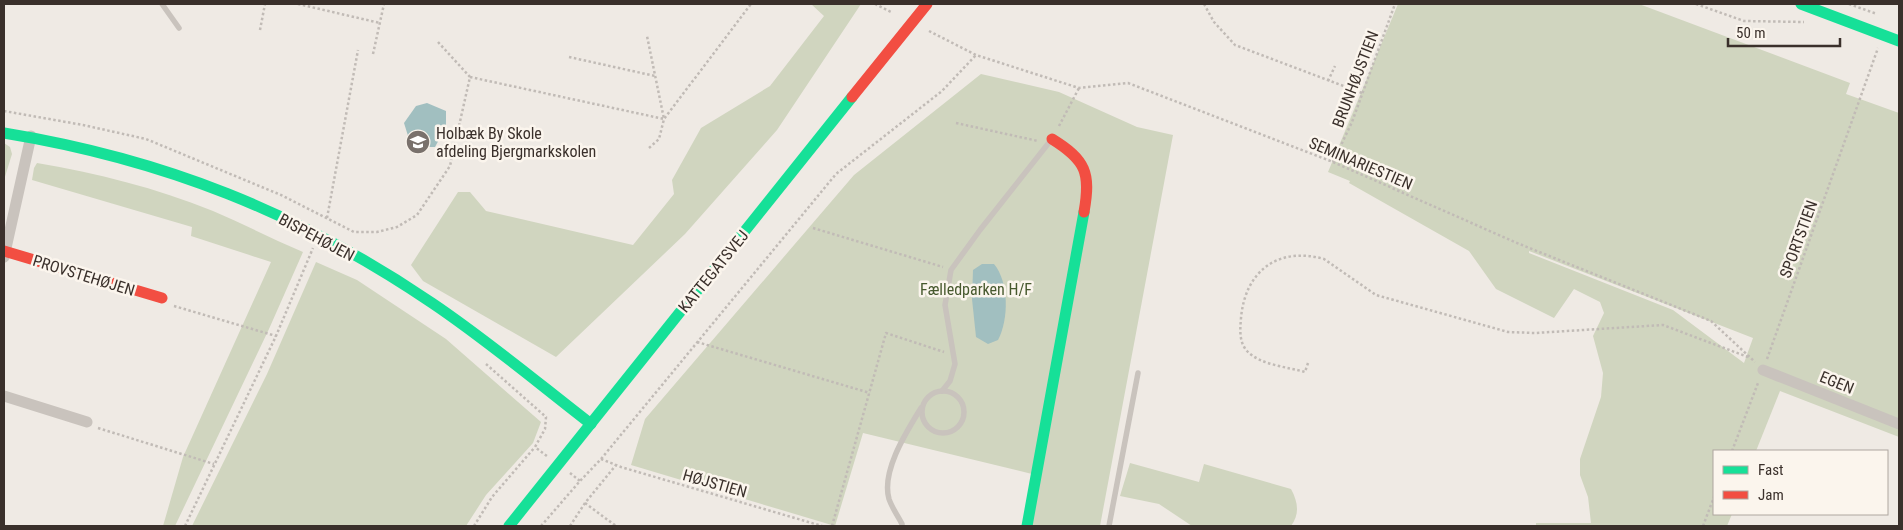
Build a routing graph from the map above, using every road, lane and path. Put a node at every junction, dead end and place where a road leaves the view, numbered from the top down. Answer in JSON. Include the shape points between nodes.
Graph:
{"nodes":[{"id":1,"x":162,"y":4,"type":"edge"},
{"id":2,"x":265,"y":4,"type":"edge"},
{"id":3,"x":298,"y":4,"type":"edge"},
{"id":4,"x":384,"y":4,"type":"edge"},
{"id":5,"x":751,"y":4,"type":"edge"},
{"id":6,"x":874,"y":4,"type":"edge"},
{"id":7,"x":929,"y":4,"type":"edge"},
{"id":8,"x":1204,"y":4,"type":"edge"},
{"id":9,"x":1395,"y":4,"type":"edge"},
{"id":10,"x":1696,"y":4,"type":"edge"},
{"id":11,"x":1801,"y":4,"type":"edge"},
{"id":12,"x":890,"y":12,"type":"dead end"},
{"id":13,"x":1829,"y":15,"type":"junction"},
{"id":14,"x":380,"y":22,"type":"junction"},
{"id":15,"x":179,"y":28,"type":"dead end"},
{"id":16,"x":260,"y":30,"type":"dead end"},
{"id":17,"x":929,"y":31,"type":"dead end"},
{"id":18,"x":1883,"y":34,"type":"junction"},
{"id":19,"x":647,"y":36,"type":"dead end"},
{"id":20,"x":1899,"y":41,"type":"edge"},
{"id":21,"x":438,"y":42,"type":"dead end"},
{"id":22,"x":358,"y":50,"type":"dead end"},
{"id":23,"x":373,"y":54,"type":"dead end"},
{"id":24,"x":976,"y":55,"type":"junction"},
{"id":25,"x":569,"y":57,"type":"dead end"},
{"id":26,"x":1335,"y":66,"type":"dead end"},
{"id":27,"x":655,"y":76,"type":"junction"},
{"id":28,"x":470,"y":77,"type":"junction"},
{"id":29,"x":1328,"y":81,"type":"junction"},
{"id":30,"x":1080,"y":88,"type":"junction"},
{"id":31,"x":1362,"y":94,"type":"junction"},
{"id":32,"x":664,"y":119,"type":"junction"},
{"id":33,"x":956,"y":123,"type":"dead end"},
{"id":34,"x":4,"y":133,"type":"edge"},
{"id":35,"x":31,"y":136,"type":"junction"},
{"id":36,"x":1050,"y":141,"type":"junction"},
{"id":37,"x":650,"y":148,"type":"dead end"},
{"id":38,"x":1334,"y":162,"type":"junction"},
{"id":39,"x":813,"y":228,"type":"dead end"},
{"id":40,"x":354,"y":232,"type":"dead end"},
{"id":41,"x":319,"y":236,"type":"junction"},
{"id":42,"x":305,"y":245,"type":"dead end"},
{"id":43,"x":313,"y":249,"type":"junction"},
{"id":44,"x":4,"y":253,"type":"edge"},
{"id":45,"x":951,"y":270,"type":"junction"},
{"id":46,"x":162,"y":298,"type":"joint"},
{"id":47,"x":276,"y":336,"type":"junction"},
{"id":48,"x":698,"y":342,"type":"junction"},
{"id":49,"x":955,"y":356,"type":"junction"},
{"id":50,"x":1750,"y":357,"type":"junction"},
{"id":51,"x":484,"y":362,"type":"dead end"},
{"id":52,"x":1308,"y":363,"type":"dead end"},
{"id":53,"x":1763,"y":370,"type":"junction"},
{"id":54,"x":1138,"y":373,"type":"dead end"},
{"id":55,"x":942,"y":391,"type":"junction"},
{"id":56,"x":870,"y":393,"type":"junction"},
{"id":57,"x":4,"y":396,"type":"edge"},
{"id":58,"x":922,"y":406,"type":"junction"},
{"id":59,"x":87,"y":422,"type":"joint"},
{"id":60,"x":591,"y":424,"type":"junction"},
{"id":61,"x":1899,"y":424,"type":"edge"},
{"id":62,"x":535,"y":447,"type":"junction"},
{"id":63,"x":1732,"y":450,"type":"edge"},
{"id":64,"x":601,"y":460,"type":"junction"},
{"id":65,"x":214,"y":464,"type":"junction"},
{"id":66,"x":558,"y":464,"type":"junction"},
{"id":67,"x":616,"y":466,"type":"junction"},
{"id":68,"x":1713,"y":500,"type":"edge"},
{"id":69,"x":585,"y":503,"type":"junction"},
{"id":70,"x":902,"y":524,"type":"dead end"},
{"id":71,"x":185,"y":526,"type":"edge"},
{"id":72,"x":474,"y":526,"type":"edge"},
{"id":73,"x":509,"y":526,"type":"edge"},
{"id":74,"x":541,"y":526,"type":"edge"},
{"id":75,"x":570,"y":526,"type":"edge"},
{"id":76,"x":616,"y":526,"type":"edge"},
{"id":77,"x":822,"y":526,"type":"edge"},
{"id":78,"x":832,"y":526,"type":"edge"},
{"id":79,"x":1027,"y":526,"type":"edge"},
{"id":80,"x":1109,"y":526,"type":"edge"},
{"id":81,"x":1703,"y":526,"type":"edge"}],
"edges":[{"from":1,"to":15,"type":"lane"},
{"from":2,"to":16,"type":"path"},
{"from":3,"to":14,"type":"path"},
{"from":4,"to":14,"type":"path"},
{"from":5,"to":32,"type":"path"},
{"from":6,"to":12,"type":"path"},
{"from":7,"to":60,"type":"street","name":"KATTEGATSVEJ"},
{"from":8,"to":29,"type":"path","via":[[1214,22],[1235,45]]},
{"from":9,"to":31,"type":"path","name":"BRUNHØJSTIEN"},
{"from":10,"to":13,"type":"path","via":[[1744,21],[1793,23],[1820,20]]},
{"from":11,"to":13,"type":"street"},
{"from":13,"to":18,"type":"street"},
{"from":14,"to":23,"type":"path"},
{"from":17,"to":24,"type":"path","name":"SEMINARIESTIEN"},
{"from":18,"to":20,"type":"street"},
{"from":18,"to":53,"type":"path","name":"SPORTSTIEN"},
{"from":19,"to":27,"type":"path"},
{"from":21,"to":28,"type":"path"},
{"from":22,"to":41,"type":"path","via":[[327,218]]},
{"from":24,"to":30,"type":"path","name":"SEMINARIESTIEN"},
{"from":24,"to":48,"type":"path","via":[[942,91],[836,174]]},
{"from":25,"to":27,"type":"path"},
{"from":26,"to":29,"type":"path"},
{"from":27,"to":32,"type":"path"},
{"from":28,"to":32,"type":"path"},
{"from":28,"to":40,"type":"path","via":[[450,166],[417,215],[397,227],[377,232]]},
{"from":29,"to":31,"type":"path"},
{"from":30,"to":36,"type":"path"},
{"from":30,"to":38,"type":"path","name":"SEMINARIESTIEN","via":[[1128,83]]},
{"from":31,"to":38,"type":"path","name":"BRUNHØJSTIEN"},
{"from":32,"to":37,"type":"path","via":[[659,139]]},
{"from":33,"to":36,"type":"path"},
{"from":34,"to":35,"type":"street","name":"BISPEHØJEN"},
{"from":35,"to":41,"type":"street","name":"BISPEHØJEN","via":[[132,160],[200,182]]},
{"from":35,"to":44,"type":"street","name":"PROVSTEHØJEN"},
{"from":36,"to":45,"type":"lane"},
{"from":36,"to":79,"type":"street","via":[[1080,159],[1086,170],[1088,189]]},
{"from":38,"to":50,"type":"path","name":"SEMINARIESTIEN","via":[[1517,243],[1711,321]]},
{"from":39,"to":45,"type":"path"},
{"from":41,"to":43,"type":"path"},
{"from":41,"to":60,"type":"street","name":"BISPEHØJEN","via":[[430,302]]},
{"from":42,"to":43,"type":"path"},
{"from":43,"to":47,"type":"path"},
{"from":44,"to":46,"type":"street","name":"PROVSTEHØJEN"},
{"from":45,"to":49,"type":"lane","via":[[945,305]]},
{"from":46,"to":47,"type":"path","via":[[175,307]]},
{"from":47,"to":65,"type":"path"},
{"from":48,"to":56,"type":"path"},
{"from":48,"to":64,"type":"path"},
{"from":49,"to":55,"type":"lane","via":[[952,376]]},
{"from":49,"to":56,"type":"path","via":[[886,333]]},
{"from":50,"to":52,"type":"path","via":[[1663,325],[1508,332],[1376,295],[1324,259],[1279,258],[1260,271],[1246,296],[1241,318],[1241,343],[1256,358],[1305,372]]},
{"from":50,"to":53,"type":"path","name":"SEMINARIESTIEN"},
{"from":51,"to":62,"type":"path","via":[[546,417],[545,429]]},
{"from":53,"to":61,"type":"street","name":"EGEN"},
{"from":53,"to":63,"type":"path","name":"SPORTSTIEN"},
{"from":54,"to":80,"type":"lane"},
{"from":55,"to":58,"type":"lane","via":[[929,396]]},
{"from":55,"to":58,"type":"lane","via":[[961,401],[963,415],[956,428],[944,433],[931,430],[923,419]]},
{"from":56,"to":78,"type":"path"},
{"from":57,"to":59,"type":"street"},
{"from":58,"to":70,"type":"lane","via":[[899,446],[889,480],[890,501]]},
{"from":59,"to":65,"type":"path","via":[[103,431]]},
{"from":60,"to":66,"type":"street","name":"KATTEGATSVEJ"},
{"from":62,"to":66,"type":"path"},
{"from":62,"to":72,"type":"path","via":[[492,497]]},
{"from":64,"to":67,"type":"path","name":"HØJSTIEN"},
{"from":64,"to":74,"type":"path"},
{"from":65,"to":71,"type":"path"},
{"from":66,"to":73,"type":"street","name":"KATTEGATSVEJ"},
{"from":67,"to":69,"type":"path"},
{"from":67,"to":77,"type":"path","name":"HØJSTIEN"},
{"from":68,"to":81,"type":"path"},
{"from":69,"to":75,"type":"path"},
{"from":69,"to":76,"type":"path"}]}
